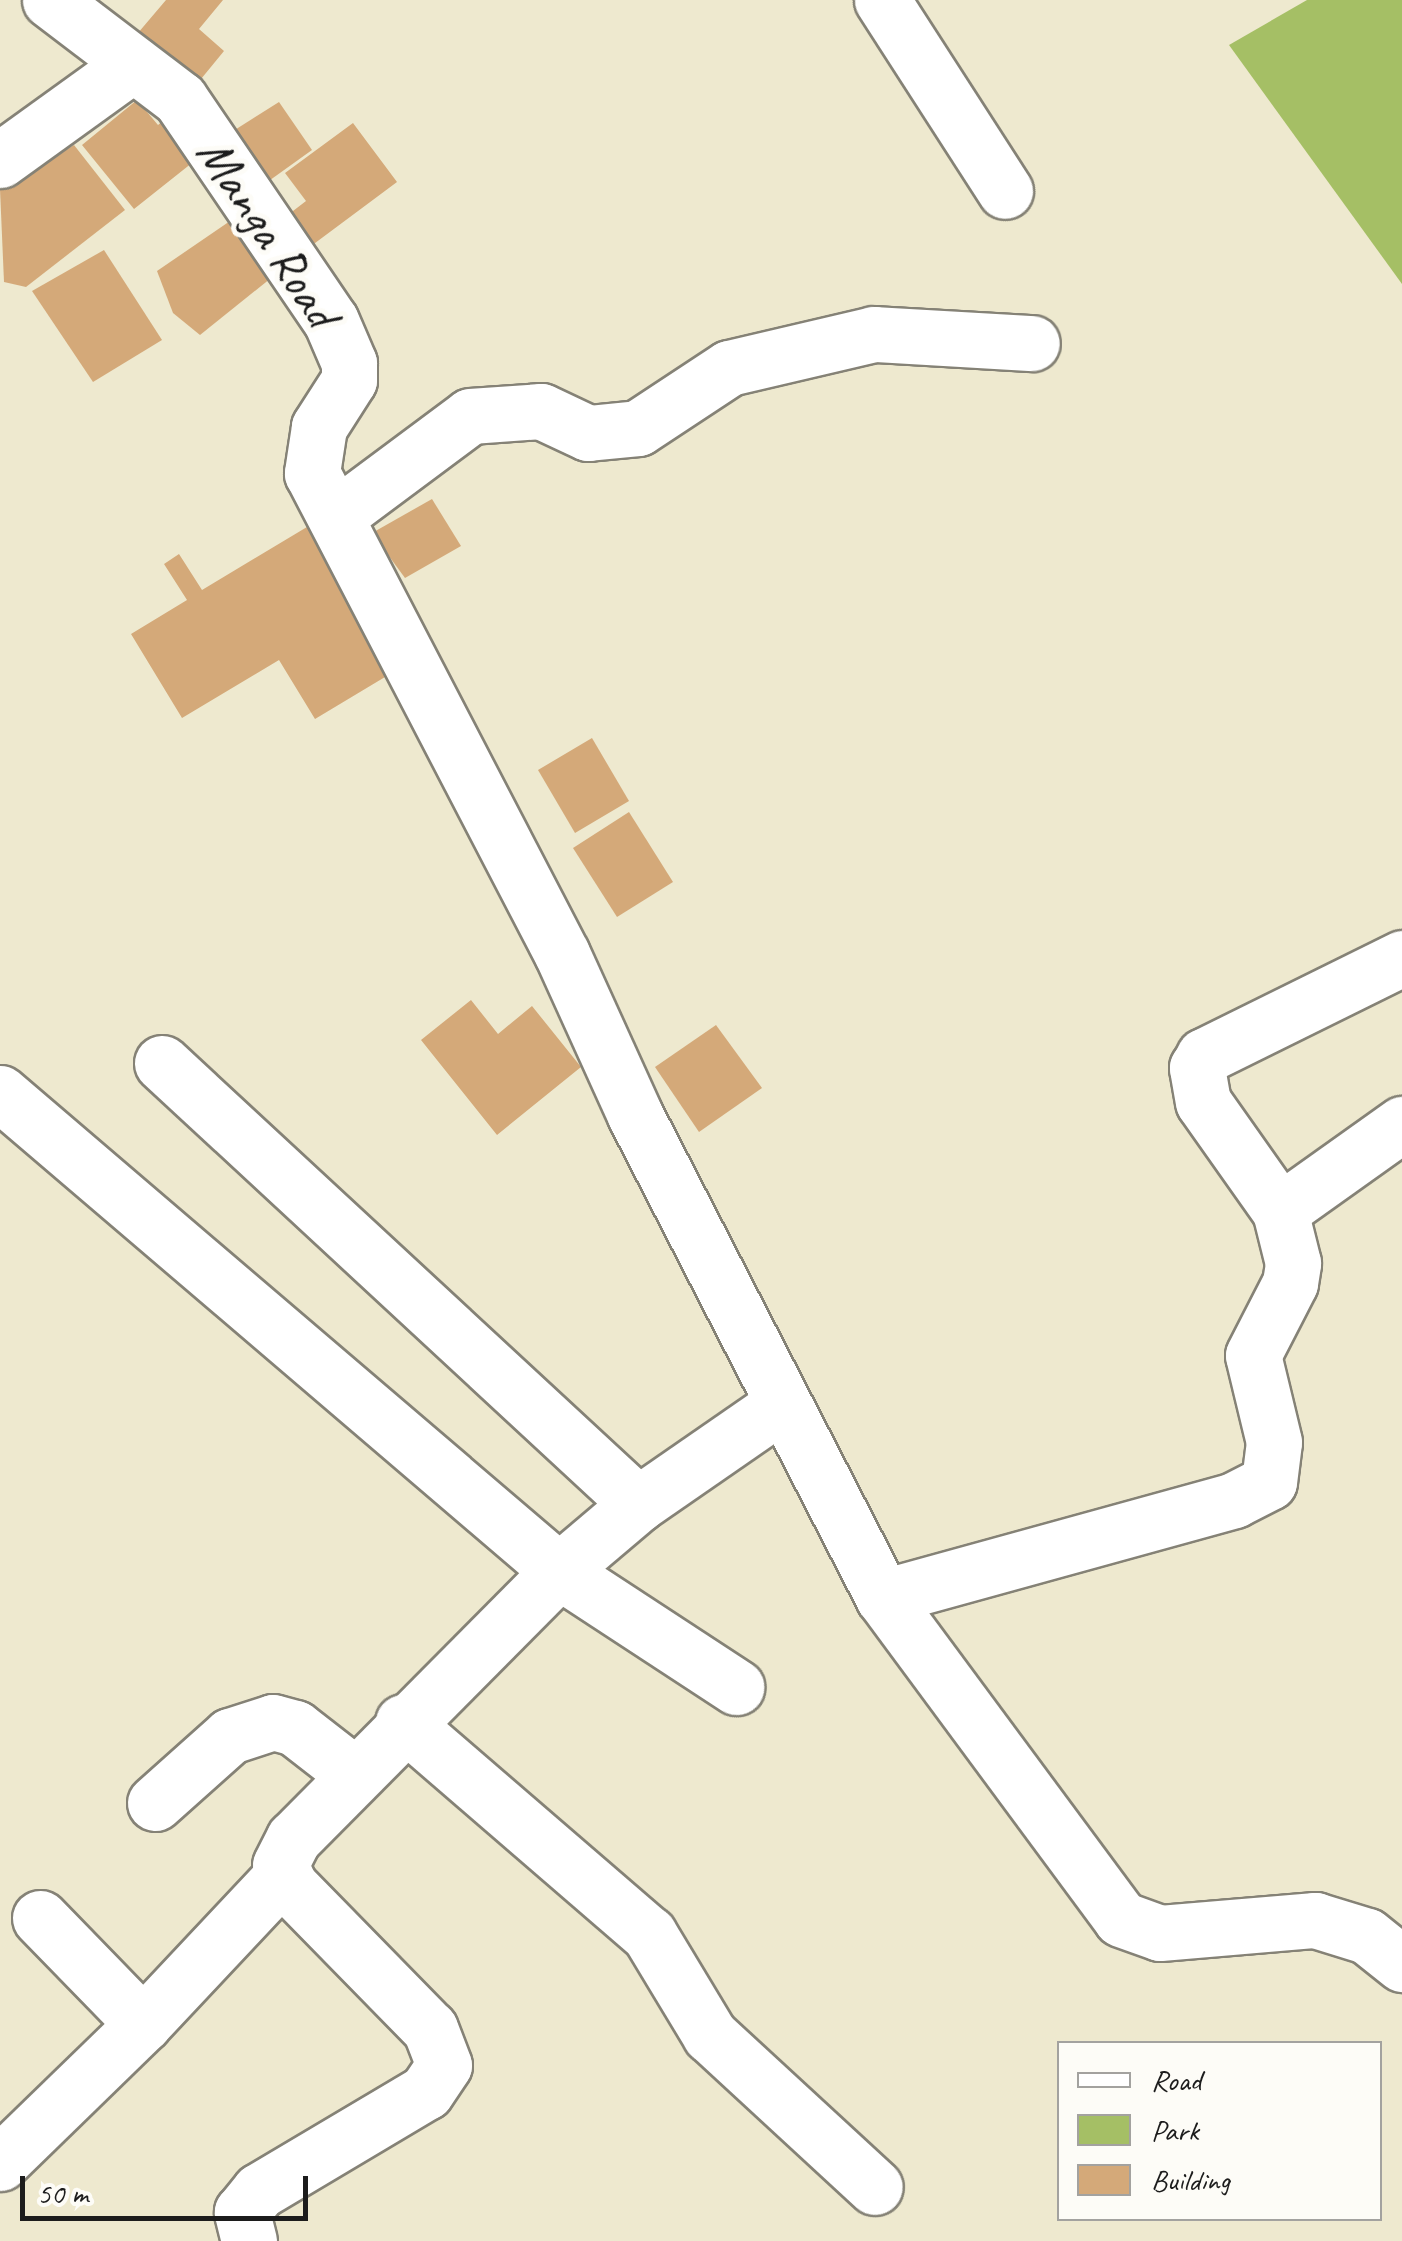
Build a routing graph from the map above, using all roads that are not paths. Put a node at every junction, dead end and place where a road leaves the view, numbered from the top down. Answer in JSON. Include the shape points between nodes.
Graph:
{"nodes":[{"id":1,"x":50,"y":0,"type":"edge"},
{"id":2,"x":882,"y":0,"type":"edge"},
{"id":3,"x":133,"y":64,"type":"junction"},
{"id":4,"x":0,"y":160,"type":"edge"},
{"id":5,"x":1005,"y":192,"type":"dead end"},
{"id":6,"x":1032,"y":343,"type":"dead end"},
{"id":7,"x":336,"y":516,"type":"junction"},
{"id":8,"x":1402,"y":958,"type":"edge"},
{"id":9,"x":162,"y":1062,"type":"dead end"},
{"id":10,"x":0,"y":1093,"type":"edge"},
{"id":11,"x":1402,"y":1124,"type":"edge"},
{"id":12,"x":1280,"y":1211,"type":"junction"},
{"id":13,"x":781,"y":1404,"type":"junction"},
{"id":14,"x":638,"y":1504,"type":"junction"},
{"id":15,"x":560,"y":1572,"type":"junction"},
{"id":16,"x":883,"y":1597,"type":"junction"},
{"id":17,"x":736,"y":1687,"type":"dead end"},
{"id":18,"x":402,"y":1722,"type":"junction"},
{"id":19,"x":354,"y":1774,"type":"junction"},
{"id":20,"x":156,"y":1803,"type":"dead end"},
{"id":21,"x":283,"y":1875,"type":"junction"},
{"id":22,"x":40,"y":1918,"type":"dead end"},
{"id":23,"x":1402,"y":1964,"type":"edge"},
{"id":24,"x":143,"y":2024,"type":"junction"},
{"id":25,"x":0,"y":2163,"type":"edge"},
{"id":26,"x":875,"y":2188,"type":"dead end"},
{"id":27,"x":250,"y":2241,"type":"edge"}],
"edges":[{"from":1,"to":3,"type":"street","name":"Manga Road"},
{"from":2,"to":5,"type":"street"},
{"from":3,"to":4,"type":"street"},
{"from":3,"to":7,"type":"street","name":"Manga Road","via":[[180,99],[332,320],[350,363],[349,380],[319,426],[310,458]]},
{"from":6,"to":7,"type":"street","via":[[874,334],[730,368],[638,428],[588,433],[541,411],[470,416]]},
{"from":7,"to":13,"type":"street","via":[[562,954]]},
{"from":8,"to":12,"type":"street","via":[[1204,1056],[1197,1068],[1203,1102]]},
{"from":9,"to":14,"type":"street"},
{"from":10,"to":15,"type":"street"},
{"from":11,"to":12,"type":"street"},
{"from":12,"to":16,"type":"street","via":[[1293,1263],[1290,1283],[1252,1355],[1274,1442],[1269,1482],[1234,1500]]},
{"from":13,"to":14,"type":"street"},
{"from":13,"to":16,"type":"street"},
{"from":14,"to":15,"type":"street"},
{"from":15,"to":17,"type":"street"},
{"from":15,"to":18,"type":"street"},
{"from":16,"to":23,"type":"street","via":[[1121,1920],[1160,1933],[1314,1920],[1366,1936]]},
{"from":18,"to":19,"type":"street"},
{"from":18,"to":26,"type":"street","via":[[649,1934],[710,2034]]},
{"from":19,"to":20,"type":"street","via":[[295,1728],[273,1722],[230,1736]]},
{"from":19,"to":21,"type":"street","via":[[294,1838],[280,1865]]},
{"from":21,"to":24,"type":"street"},
{"from":21,"to":27,"type":"street","via":[[430,2029],[444,2065],[410,2102],[259,2192],[242,2212]]},
{"from":22,"to":24,"type":"street"},
{"from":24,"to":25,"type":"street"}]}
